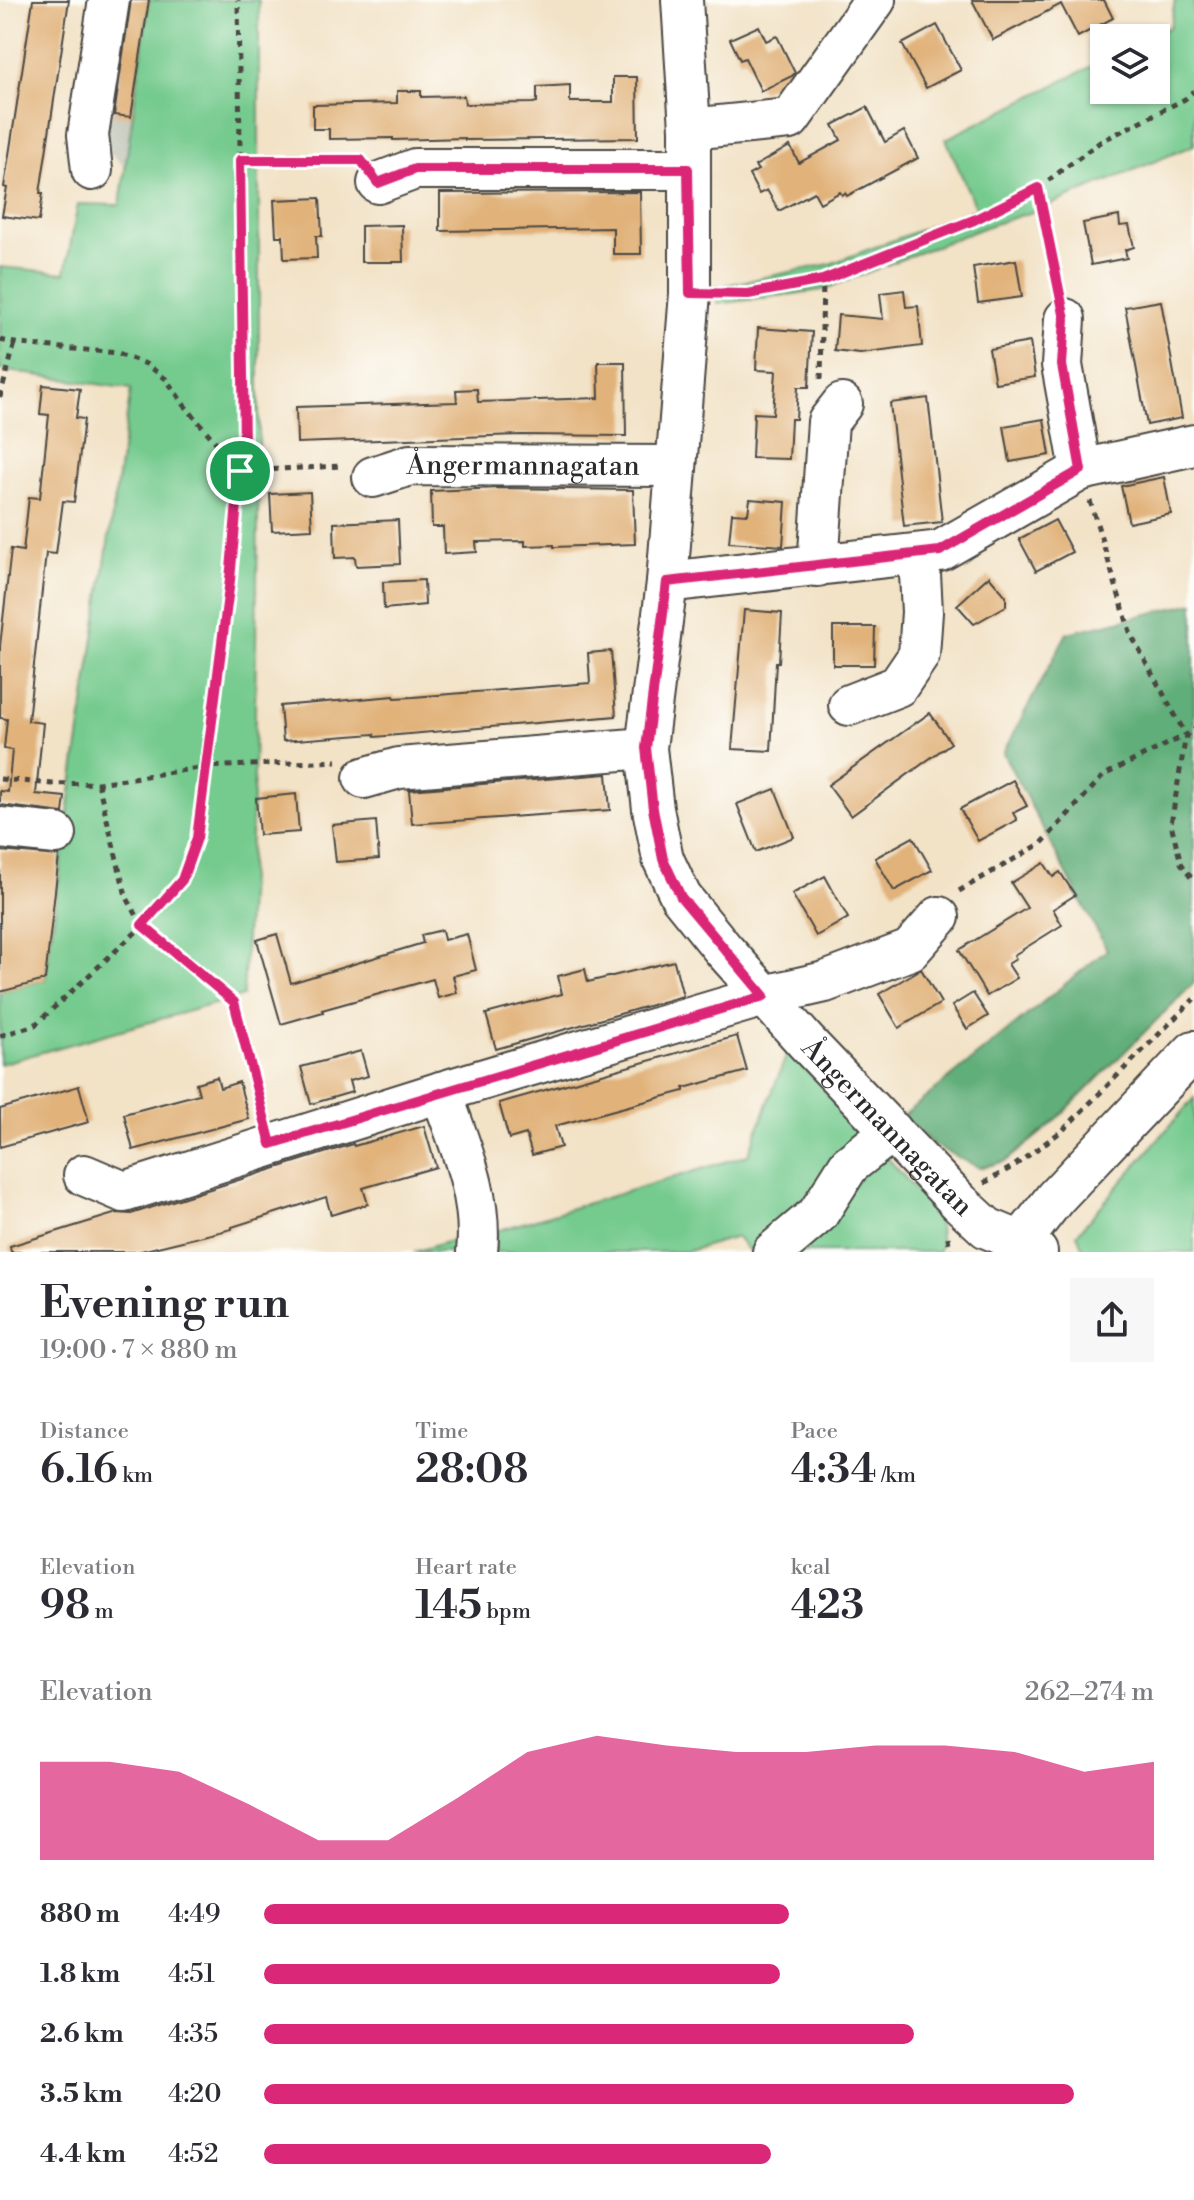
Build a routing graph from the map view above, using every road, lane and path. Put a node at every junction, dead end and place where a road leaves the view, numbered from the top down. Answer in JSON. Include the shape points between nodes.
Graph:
{"nodes":[{"id":1,"x":109,"y":0,"type":"edge"},
{"id":2,"x":238,"y":0,"type":"edge"},
{"id":3,"x":682,"y":0,"type":"edge"},
{"id":4,"x":875,"y":0,"type":"edge"},
{"id":5,"x":1194,"y":91,"type":"edge"},
{"id":6,"x":690,"y":129,"type":"junction"},
{"id":7,"x":240,"y":160,"type":"junction"},
{"id":8,"x":688,"y":169,"type":"junction"},
{"id":9,"x":92,"y":170,"type":"dead end"},
{"id":10,"x":378,"y":183,"type":"joint"},
{"id":11,"x":1038,"y":188,"type":"junction"},
{"id":12,"x":823,"y":280,"type":"junction"},
{"id":13,"x":690,"y":293,"type":"junction"},
{"id":14,"x":1065,"y":319,"type":"joint"},
{"id":15,"x":0,"y":340,"type":"edge"},
{"id":16,"x":15,"y":343,"type":"junction"},
{"id":17,"x":0,"y":397,"type":"edge"},
{"id":18,"x":842,"y":404,"type":"joint"},
{"id":19,"x":1194,"y":445,"type":"edge"},
{"id":20,"x":675,"y":466,"type":"junction"},
{"id":21,"x":1081,"y":470,"type":"junction"},
{"id":22,"x":240,"y":471,"type":"junction"},
{"id":23,"x":373,"y":477,"type":"joint"},
{"id":24,"x":919,"y":555,"type":"junction"},
{"id":25,"x":818,"y":566,"type":"junction"},
{"id":26,"x":667,"y":582,"type":"junction"},
{"id":27,"x":849,"y":705,"type":"dead end"},
{"id":28,"x":1194,"y":729,"type":"edge"},
{"id":29,"x":1186,"y":735,"type":"junction"},
{"id":30,"x":646,"y":748,"type":"junction"},
{"id":31,"x":206,"y":767,"type":"junction"},
{"id":32,"x":364,"y":778,"type":"joint"},
{"id":33,"x":0,"y":779,"type":"edge"},
{"id":34,"x":98,"y":783,"type":"junction"},
{"id":35,"x":0,"y":828,"type":"edge"},
{"id":36,"x":56,"y":834,"type":"dead end"},
{"id":37,"x":1194,"y":882,"type":"edge"},
{"id":38,"x":939,"y":917,"type":"joint"},
{"id":39,"x":142,"y":925,"type":"junction"},
{"id":40,"x":764,"y":996,"type":"junction"},
{"id":41,"x":1194,"y":999,"type":"edge"},
{"id":42,"x":0,"y":1036,"type":"edge"},
{"id":43,"x":1194,"y":1051,"type":"edge"},
{"id":44,"x":441,"y":1092,"type":"junction"},
{"id":45,"x":892,"y":1131,"type":"junction"},
{"id":46,"x":271,"y":1144,"type":"junction"},
{"id":47,"x":84,"y":1175,"type":"dead end"},
{"id":48,"x":959,"y":1202,"type":"junction"},
{"id":49,"x":1023,"y":1249,"type":"edge"},
{"id":50,"x":477,"y":1252,"type":"edge"},
{"id":51,"x":773,"y":1252,"type":"edge"},
{"id":52,"x":950,"y":1252,"type":"edge"}],
"edges":[{"from":1,"to":9,"type":"street","via":[[88,135]]},
{"from":2,"to":7,"type":"path"},
{"from":3,"to":6,"type":"street","name":"Ångermannagatan"},
{"from":4,"to":6,"type":"street","via":[[790,119]]},
{"from":5,"to":11,"type":"path","via":[[1100,142]]},
{"from":6,"to":8,"type":"street","name":"Ångermannagatan"},
{"from":7,"to":10,"type":"path","via":[[361,160]]},
{"from":7,"to":22,"type":"path"},
{"from":8,"to":10,"type":"street","via":[[415,169]]},
{"from":8,"to":13,"type":"street","name":"Ångermannagatan"},
{"from":11,"to":12,"type":"path","via":[[974,220]]},
{"from":11,"to":14,"type":"path"},
{"from":12,"to":13,"type":"path","via":[[748,294]]},
{"from":12,"to":18,"type":"path","via":[[821,380]]},
{"from":13,"to":20,"type":"street","name":"Ångermannagatan"},
{"from":14,"to":21,"type":"street","via":[[1062,365]]},
{"from":15,"to":16,"type":"path"},
{"from":16,"to":17,"type":"path"},
{"from":16,"to":22,"type":"path","via":[[118,353],[146,364],[166,379]]},
{"from":18,"to":25,"type":"street","via":[[828,422]]},
{"from":19,"to":21,"type":"street"},
{"from":20,"to":23,"type":"street","name":"Ångermannagatan","via":[[410,465]]},
{"from":20,"to":26,"type":"street","name":"Ångermannagatan"},
{"from":21,"to":24,"type":"street","via":[[940,551]]},
{"from":21,"to":29,"type":"path","via":[[1131,635]]},
{"from":22,"to":23,"type":"path","via":[[339,465]]},
{"from":22,"to":31,"type":"path"},
{"from":24,"to":25,"type":"street"},
{"from":24,"to":27,"type":"street","via":[[919,655],[898,686]]},
{"from":25,"to":26,"type":"street"},
{"from":26,"to":30,"type":"street","name":"Ångermannagatan"},
{"from":28,"to":29,"type":"path"},
{"from":29,"to":37,"type":"path","via":[[1171,824],[1181,863]]},
{"from":29,"to":38,"type":"path","via":[[1104,775],[1042,843],[956,893]]},
{"from":30,"to":32,"type":"street","via":[[399,768]]},
{"from":30,"to":40,"type":"street","name":"Ångermannagatan","via":[[663,859],[681,897]]},
{"from":31,"to":32,"type":"path","via":[[344,761]]},
{"from":31,"to":34,"type":"path"},
{"from":31,"to":39,"type":"path","via":[[197,838],[182,880]]},
{"from":33,"to":34,"type":"path"},
{"from":34,"to":39,"type":"path","via":[[126,896]]},
{"from":35,"to":36,"type":"street"},
{"from":38,"to":40,"type":"street","via":[[910,950],[825,982]]},
{"from":39,"to":42,"type":"path","via":[[35,1025]]},
{"from":39,"to":46,"type":"path","via":[[234,1002]]},
{"from":40,"to":44,"type":"street"},
{"from":40,"to":45,"type":"street","name":"Ångermannagatan"},
{"from":41,"to":48,"type":"path","via":[[1063,1130]]},
{"from":43,"to":49,"type":"street","via":[[1055,1198]]},
{"from":44,"to":46,"type":"street"},
{"from":44,"to":50,"type":"street","via":[[473,1182]]},
{"from":45,"to":48,"type":"street","name":"Ångermannagatan"},
{"from":45,"to":51,"type":"street","via":[[849,1165],[818,1214]]},
{"from":46,"to":47,"type":"street","via":[[124,1192]]},
{"from":48,"to":49,"type":"street","name":"Ångermannagatan","via":[[987,1228]]},
{"from":48,"to":52,"type":"path","via":[[946,1224]]}]}
